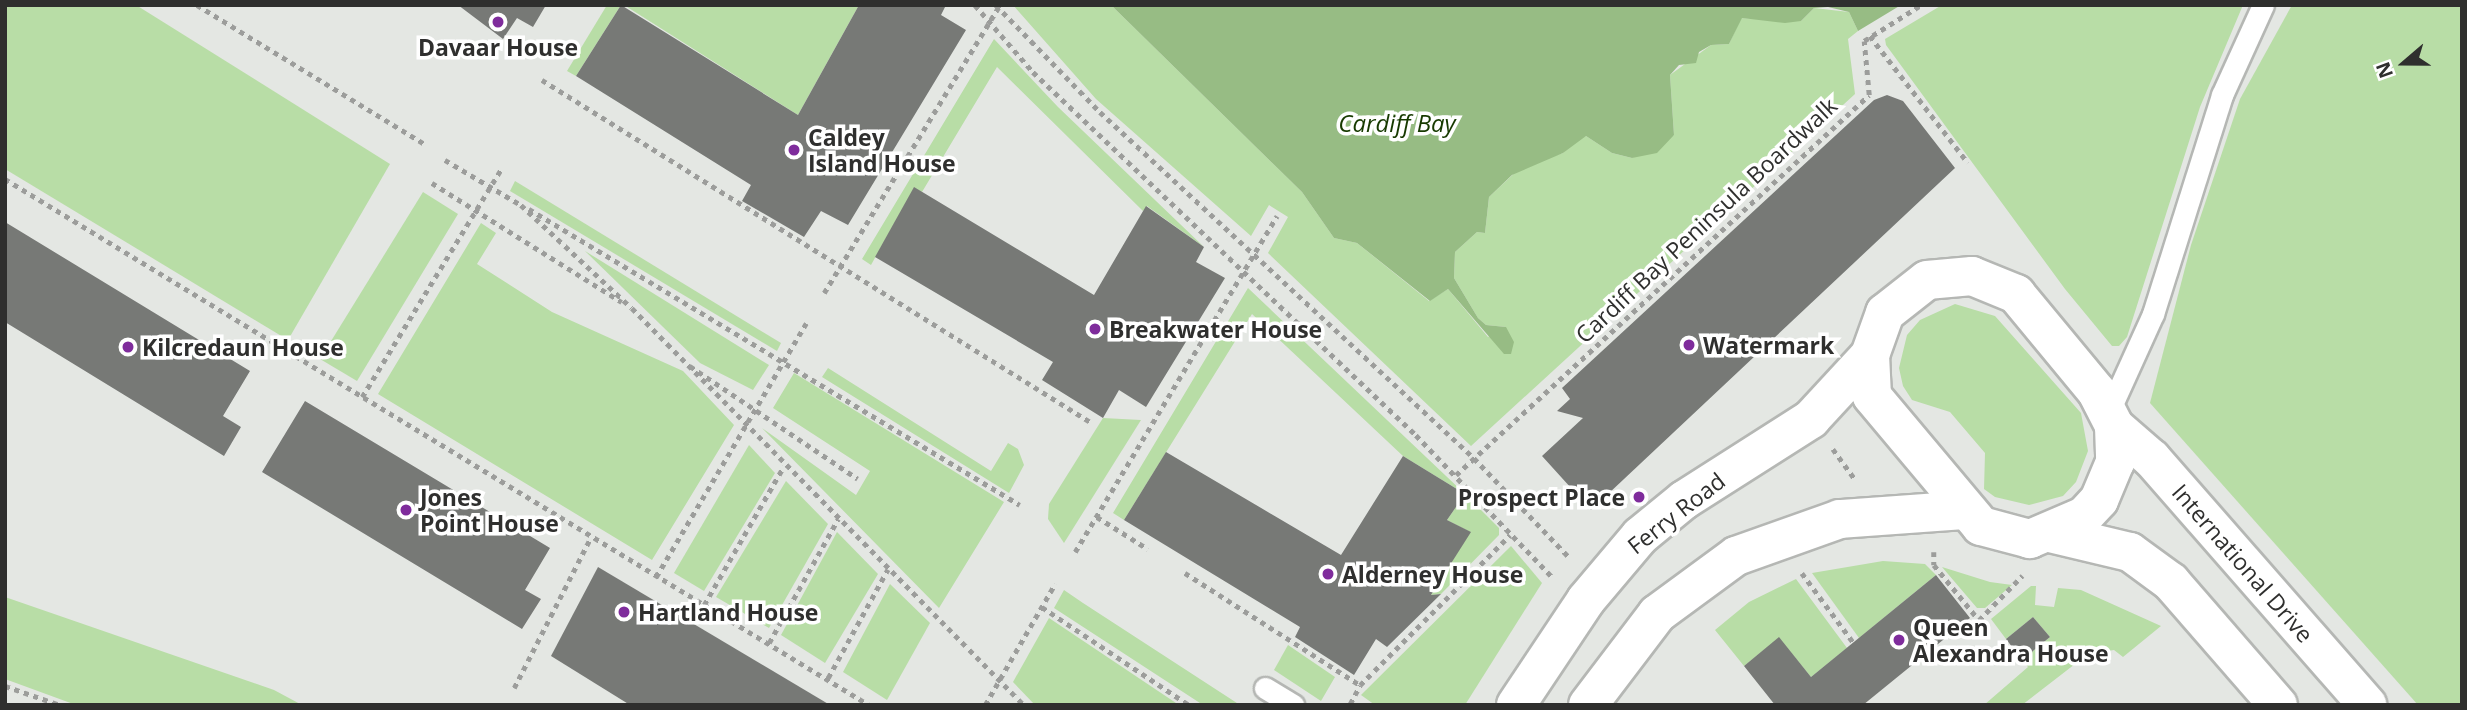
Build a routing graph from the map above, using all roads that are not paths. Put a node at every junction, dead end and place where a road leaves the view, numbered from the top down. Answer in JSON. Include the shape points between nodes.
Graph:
{"nodes":[{"id":1,"x":2263,"y":5,"type":"edge"},
{"id":2,"x":1871,"y":355,"type":"junction"},
{"id":3,"x":2112,"y":419,"type":"junction"},
{"id":4,"x":1966,"y":510,"type":"junction"},
{"id":5,"x":2050,"y":533,"type":"junction"},
{"id":6,"x":1265,"y":688,"type":"dead end"},
{"id":7,"x":1293,"y":705,"type":"edge"},
{"id":8,"x":1516,"y":705,"type":"edge"},
{"id":9,"x":1588,"y":705,"type":"edge"},
{"id":10,"x":2278,"y":705,"type":"edge"},
{"id":11,"x":2367,"y":705,"type":"edge"}],
"edges":[{"from":1,"to":3,"type":"lane","via":[[2222,94],[2153,314]]},
{"from":2,"to":3,"type":"street","via":[[1885,313],[1907,292],[1927,280],[1972,276],[2016,294]]},
{"from":2,"to":4,"type":"street","via":[[1872,396]]},
{"from":2,"to":8,"type":"street","name":"Ferry Road","via":[[1811,419],[1684,500],[1640,536],[1586,600]]},
{"from":3,"to":5,"type":"street","via":[[2115,462],[2099,500],[2084,516]]},
{"from":3,"to":11,"type":"street","name":"International Drive"},
{"from":4,"to":5,"type":"street","via":[[1980,526],[2013,538]]},
{"from":4,"to":9,"type":"street","via":[[1840,519],[1737,556],[1657,614]]},
{"from":5,"to":10,"type":"street","via":[[2130,552],[2171,582]]},
{"from":6,"to":7,"type":"lane"}]}
